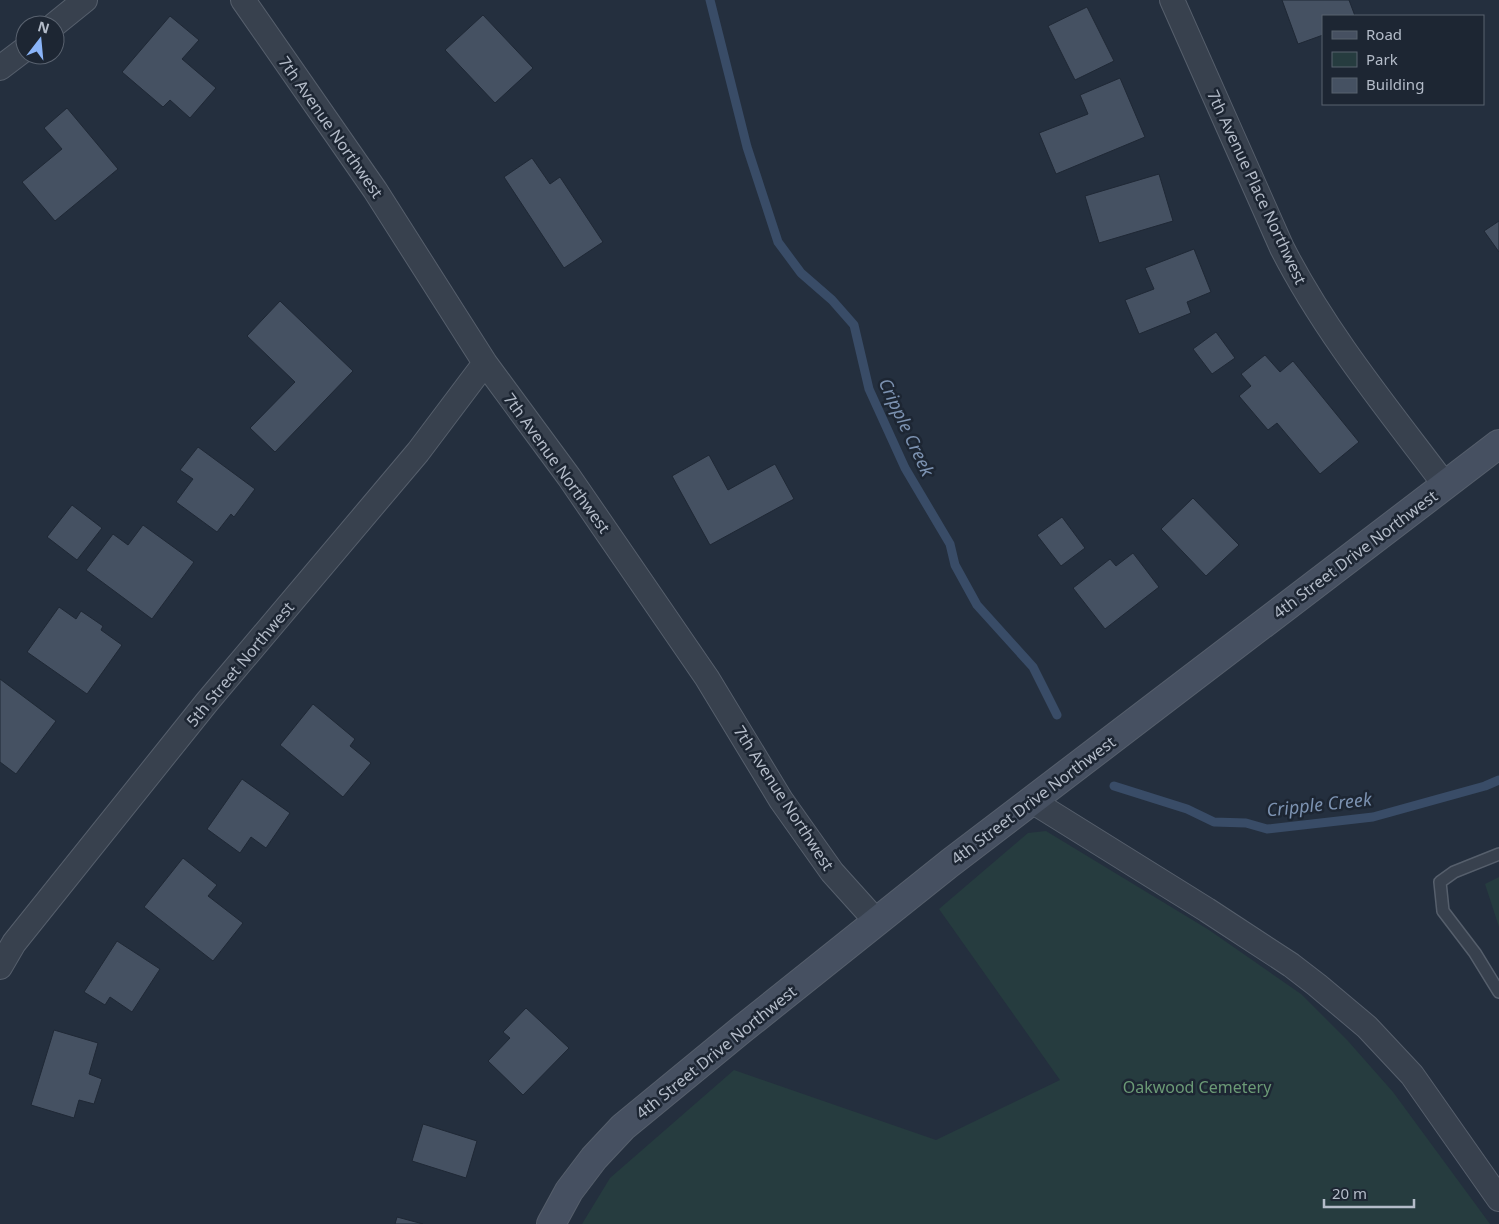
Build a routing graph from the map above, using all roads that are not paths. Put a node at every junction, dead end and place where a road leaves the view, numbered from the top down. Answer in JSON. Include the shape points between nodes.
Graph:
{"nodes":[{"id":1,"x":85,"y":0,"type":"edge"},
{"id":2,"x":243,"y":0,"type":"edge"},
{"id":3,"x":1172,"y":0,"type":"edge"},
{"id":4,"x":65,"y":16,"type":"edge"},
{"id":5,"x":15,"y":57,"type":"edge"},
{"id":6,"x":0,"y":68,"type":"edge"},
{"id":7,"x":485,"y":364,"type":"junction"},
{"id":8,"x":1499,"y":444,"type":"edge"},
{"id":9,"x":1445,"y":485,"type":"junction"},
{"id":10,"x":1032,"y":801,"type":"junction"},
{"id":11,"x":1499,"y":854,"type":"edge"},
{"id":12,"x":877,"y":922,"type":"junction"},
{"id":13,"x":0,"y":967,"type":"edge"},
{"id":14,"x":1499,"y":992,"type":"edge"},
{"id":15,"x":1499,"y":1199,"type":"edge"},
{"id":16,"x":551,"y":1224,"type":"edge"}],
"edges":[{"from":1,"to":4,"type":"street"},
{"from":2,"to":7,"type":"street","name":"7th Avenue Northwest","via":[[375,190]]},
{"from":3,"to":9,"type":"street","name":"7th Avenue Place Northwest","via":[[1299,281],[1328,328]]},
{"from":5,"to":6,"type":"street"},
{"from":7,"to":12,"type":"street","name":"7th Avenue Northwest","via":[[569,477],[701,670],[781,800],[832,872]]},
{"from":7,"to":13,"type":"street","name":"5th Street Northwest","via":[[418,452],[189,725],[14,943]]},
{"from":8,"to":9,"type":"main road","name":"4th Street Drive Northwest"},
{"from":9,"to":10,"type":"main road","name":"4th Street Drive Northwest"},
{"from":10,"to":12,"type":"main road","name":"4th Street Drive Northwest"},
{"from":10,"to":15,"type":"street","via":[[1291,964],[1367,1027],[1412,1075]]},
{"from":11,"to":14,"type":"lane","via":[[1454,872],[1440,882],[1443,911]]},
{"from":12,"to":16,"type":"main road","name":"4th Street Drive Northwest","via":[[623,1127],[582,1173]]}]}
